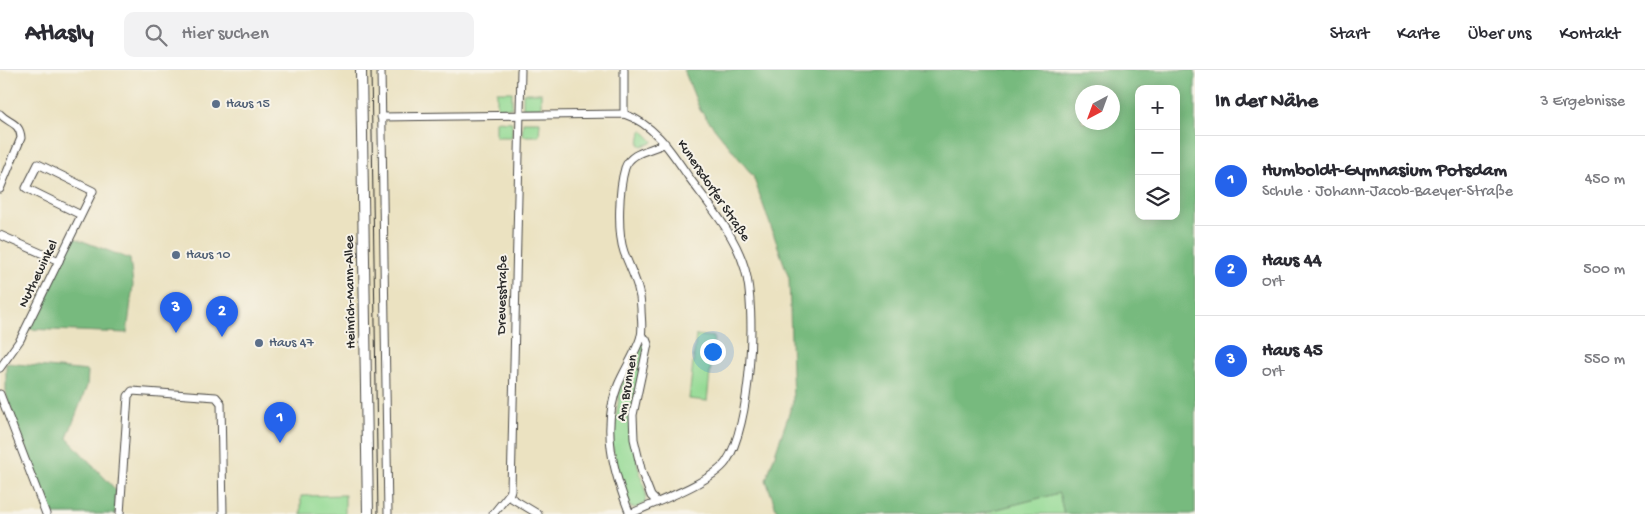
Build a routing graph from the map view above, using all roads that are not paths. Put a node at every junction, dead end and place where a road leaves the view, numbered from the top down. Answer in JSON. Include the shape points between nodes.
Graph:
{"nodes":[{"id":1,"x":361,"y":70,"type":"edge"},
{"id":2,"x":380,"y":70,"type":"edge"},
{"id":3,"x":521,"y":70,"type":"edge"},
{"id":4,"x":624,"y":70,"type":"edge"},
{"id":5,"x":0,"y":114,"type":"edge"},
{"id":6,"x":624,"y":114,"type":"junction"},
{"id":7,"x":520,"y":115,"type":"junction"},
{"id":8,"x":381,"y":117,"type":"junction"},
{"id":9,"x":665,"y":143,"type":"junction"},
{"id":10,"x":0,"y":189,"type":"edge"},
{"id":11,"x":81,"y":215,"type":"junction"},
{"id":12,"x":0,"y":235,"type":"edge"},
{"id":13,"x":59,"y":261,"type":"junction"},
{"id":14,"x":641,"y":336,"type":"junction"},
{"id":15,"x":0,"y":368,"type":"edge"},
{"id":16,"x":0,"y":394,"type":"edge"},
{"id":17,"x":508,"y":496,"type":"junction"},
{"id":18,"x":657,"y":502,"type":"junction"},
{"id":19,"x":46,"y":514,"type":"edge"},
{"id":20,"x":120,"y":514,"type":"edge"},
{"id":21,"x":223,"y":514,"type":"edge"},
{"id":22,"x":368,"y":514,"type":"edge"},
{"id":23,"x":388,"y":514,"type":"edge"},
{"id":24,"x":493,"y":514,"type":"edge"},
{"id":25,"x":538,"y":514,"type":"edge"},
{"id":26,"x":630,"y":514,"type":"edge"}],
"edges":[{"from":1,"to":22,"type":"main road","name":"Heinrich-Mann-Allee"},
{"from":2,"to":8,"type":"street"},
{"from":3,"to":7,"type":"street","name":"Drevesstraße"},
{"from":4,"to":6,"type":"street"},
{"from":5,"to":10,"type":"street","via":[[16,125],[21,138]]},
{"from":6,"to":7,"type":"street","name":"Kunersdorfer Straße"},
{"from":6,"to":9,"type":"street","name":"Kunersdorfer Straße","via":[[650,128]]},
{"from":7,"to":8,"type":"street","name":"Kunersdorfer Straße"},
{"from":7,"to":17,"type":"street","name":"Drevesstraße","via":[[511,490]]},
{"from":8,"to":23,"type":"street"},
{"from":9,"to":14,"type":"street","name":"Am Brunnen","via":[[636,154],[629,160],[624,174],[619,229],[641,297]]},
{"from":9,"to":18,"type":"street","name":"Kunersdorfer Straße","via":[[732,238],[746,270],[752,311],[748,382],[730,456],[715,473]]},
{"from":11,"to":11,"type":"street","name":"Nuthewinkel","via":[[26,188],[38,164],[93,191]]},
{"from":11,"to":13,"type":"street","name":"Nuthewinkel"},
{"from":12,"to":13,"type":"street"},
{"from":13,"to":15,"type":"street","name":"Nuthewinkel","via":[[20,340]]},
{"from":14,"to":18,"type":"street","name":"Am Brunnen","via":[[648,344],[634,414],[634,439],[642,473],[651,496]]},
{"from":14,"to":26,"type":"street","name":"Am Brunnen","via":[[618,386],[609,432],[616,472]]},
{"from":16,"to":19,"type":"street"},
{"from":17,"to":24,"type":"street"},
{"from":17,"to":25,"type":"street"},
{"from":18,"to":26,"type":"street","name":"Kunersdorfer Straße"},
{"from":20,"to":21,"type":"street","via":[[128,396],[132,391],[216,397],[221,403]]}]}
